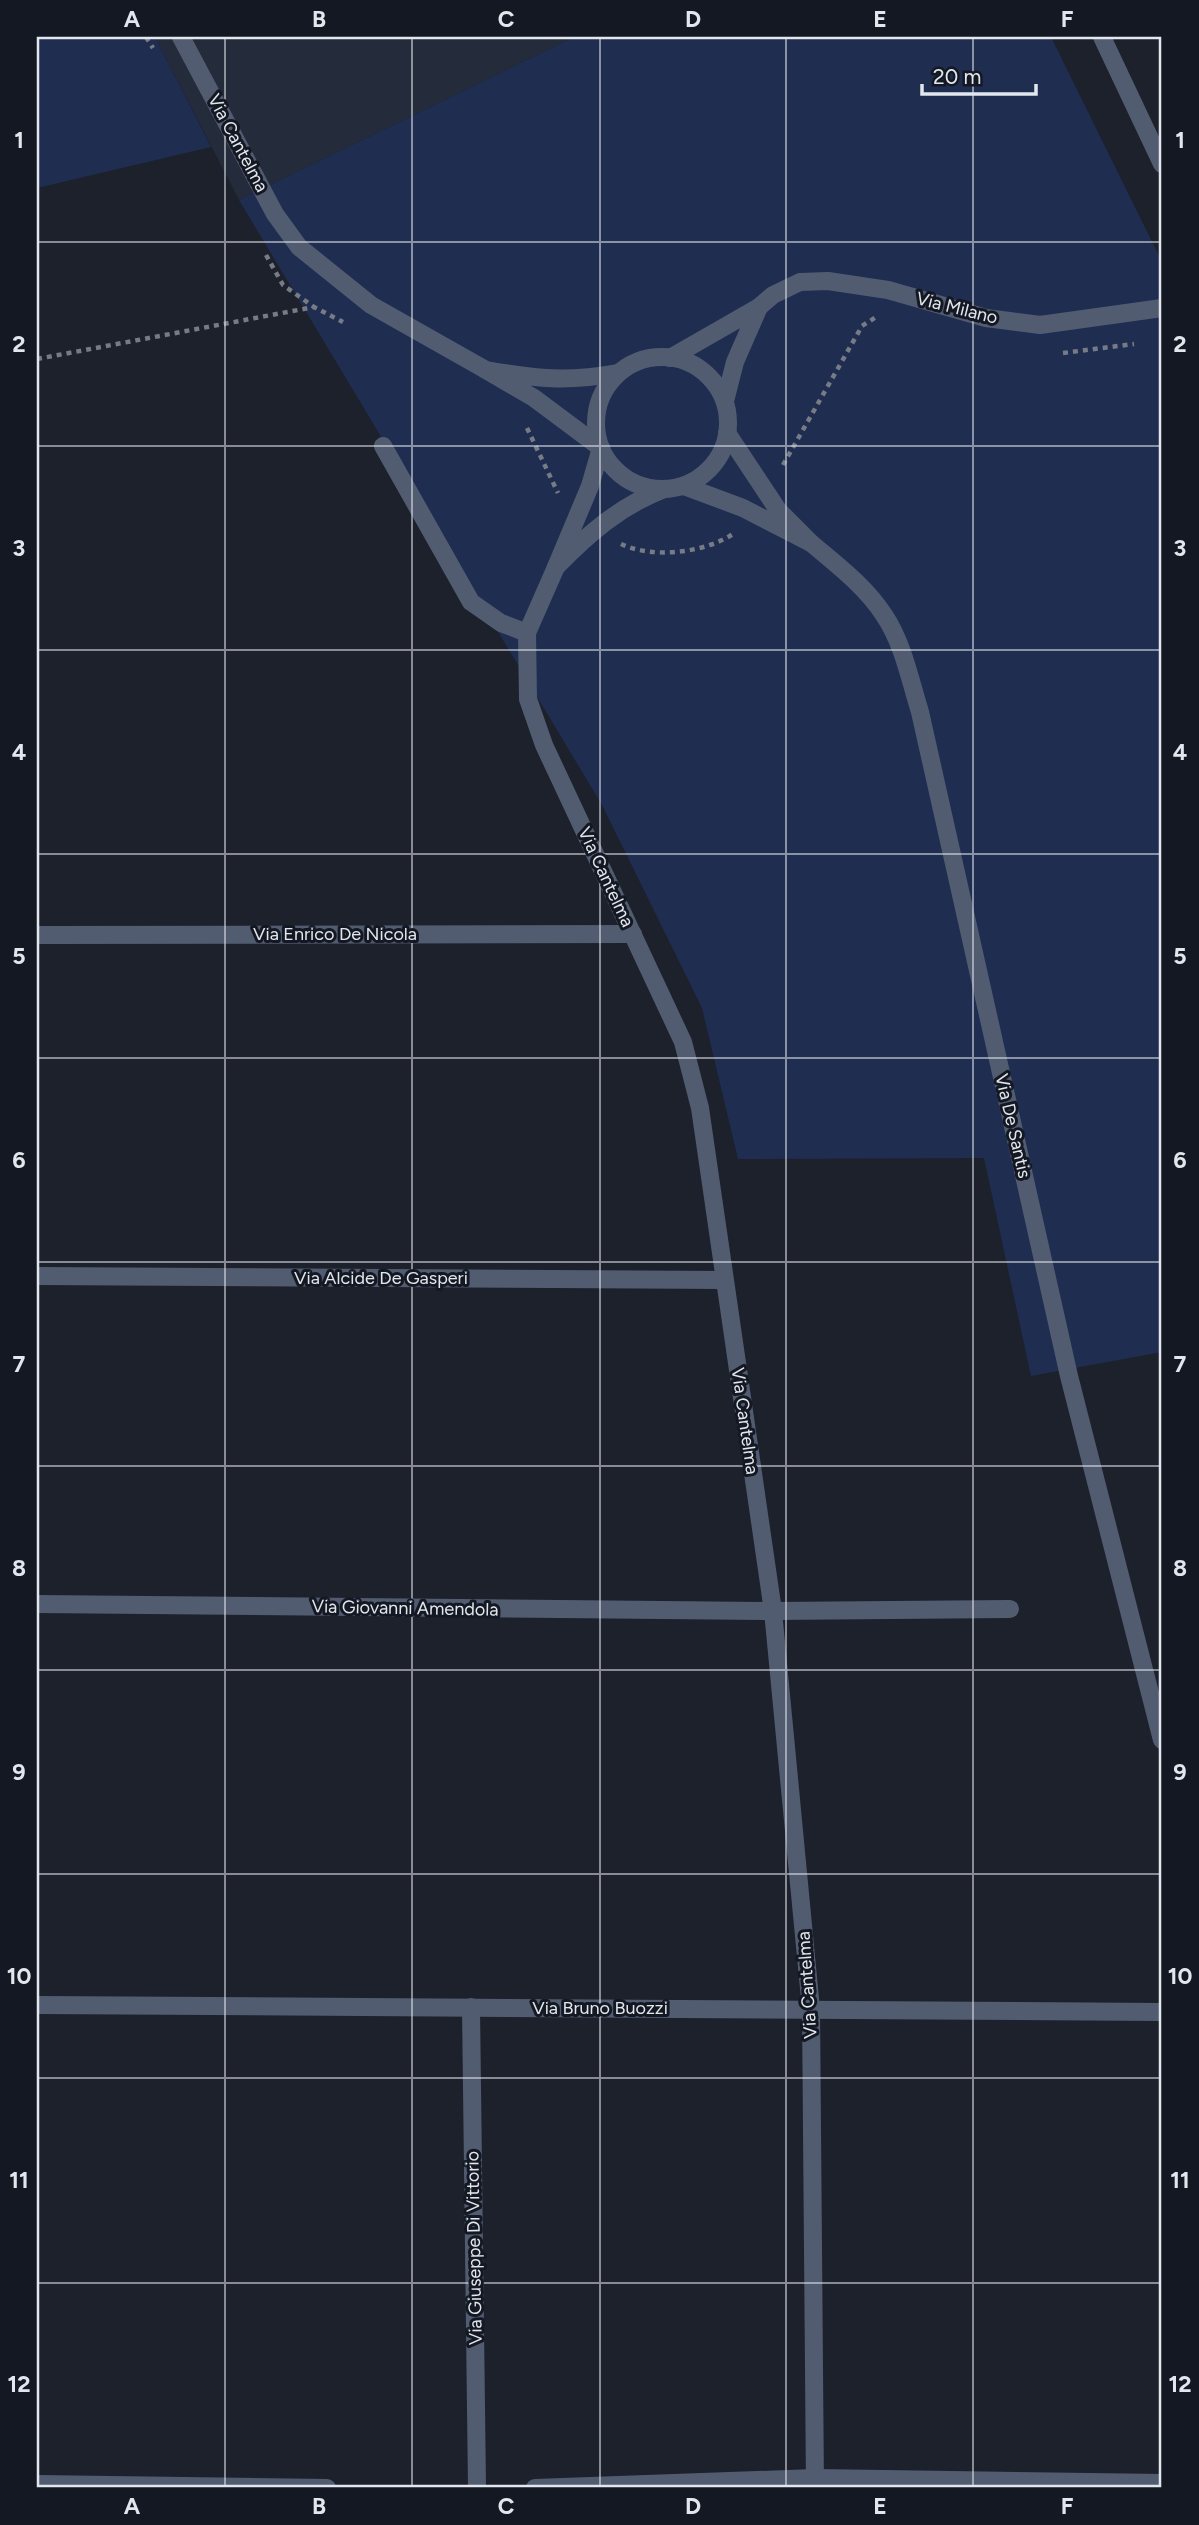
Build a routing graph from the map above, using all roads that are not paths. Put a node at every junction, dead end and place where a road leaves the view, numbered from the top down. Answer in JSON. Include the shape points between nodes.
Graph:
{"nodes":[{"id":1,"x":181,"y":37,"type":"edge"},
{"id":2,"x":1102,"y":37,"type":"edge"},
{"id":3,"x":1162,"y":164,"type":"edge"},
{"id":4,"x":759,"y":307,"type":"junction"},
{"id":5,"x":1162,"y":308,"type":"edge"},
{"id":6,"x":670,"y":358,"type":"junction"},
{"id":7,"x":486,"y":370,"type":"junction"},
{"id":8,"x":618,"y":373,"type":"junction"},
{"id":9,"x":725,"y":401,"type":"junction"},
{"id":10,"x":727,"y":433,"type":"junction"},
{"id":11,"x":383,"y":446,"type":"dead end"},
{"id":12,"x":601,"y":448,"type":"junction"},
{"id":13,"x":684,"y":486,"type":"junction"},
{"id":14,"x":664,"y":489,"type":"junction"},
{"id":15,"x":811,"y":543,"type":"junction"},
{"id":16,"x":556,"y":568,"type":"junction"},
{"id":17,"x":527,"y":633,"type":"junction"},
{"id":18,"x":37,"y":934,"type":"edge"},
{"id":19,"x":633,"y":934,"type":"junction"},
{"id":20,"x":37,"y":1276,"type":"edge"},
{"id":21,"x":724,"y":1280,"type":"junction"},
{"id":22,"x":37,"y":1604,"type":"edge"},
{"id":23,"x":1010,"y":1609,"type":"dead end"},
{"id":24,"x":773,"y":1611,"type":"junction"},
{"id":25,"x":1162,"y":1740,"type":"edge"},
{"id":26,"x":37,"y":2005,"type":"edge"},
{"id":27,"x":471,"y":2007,"type":"junction"},
{"id":28,"x":811,"y":2010,"type":"junction"},
{"id":29,"x":1162,"y":2012,"type":"edge"},
{"id":30,"x":815,"y":2483,"type":"edge"},
{"id":31,"x":1162,"y":2483,"type":"edge"},
{"id":32,"x":37,"y":2484,"type":"edge"},
{"id":33,"x":327,"y":2488,"type":"edge"},
{"id":34,"x":477,"y":2488,"type":"edge"},
{"id":35,"x":535,"y":2488,"type":"edge"}],
"edges":[{"from":1,"to":7,"type":"street","name":"Via Cantelma","via":[[275,214],[299,247],[371,305]]},
{"from":2,"to":3,"type":"street"},
{"from":4,"to":5,"type":"street","name":"Via Milano","via":[[800,282],[828,281],[888,290],[986,318],[1040,325]]},
{"from":4,"to":6,"type":"street","name":"Via Milano"},
{"from":4,"to":9,"type":"street","via":[[735,362]]},
{"from":6,"to":8,"type":"street","via":[[637,361]]},
{"from":6,"to":9,"type":"street","via":[[699,368],[715,382]]},
{"from":7,"to":8,"type":"street","via":[[546,380]]},
{"from":7,"to":12,"type":"street","name":"Via Cantelma","via":[[534,398]]},
{"from":8,"to":12,"type":"street","via":[[597,411]]},
{"from":9,"to":10,"type":"street"},
{"from":10,"to":13,"type":"street","via":[[717,461],[703,476]]},
{"from":10,"to":15,"type":"street","via":[[778,510]]},
{"from":11,"to":17,"type":"street","via":[[471,602],[501,624]]},
{"from":12,"to":14,"type":"street","via":[[625,478],[644,487]]},
{"from":12,"to":16,"type":"street"},
{"from":13,"to":14,"type":"street"},
{"from":13,"to":15,"type":"street"},
{"from":14,"to":16,"type":"street","via":[[614,515]]},
{"from":15,"to":25,"type":"street","name":"Via De Santis","via":[[862,586],[886,617],[920,712],[1069,1376]]},
{"from":16,"to":17,"type":"street"},
{"from":17,"to":19,"type":"street","name":"Via Cantelma","via":[[528,699],[544,745]]},
{"from":18,"to":19,"type":"street","name":"Via Enrico De Nicola"},
{"from":19,"to":21,"type":"street","name":"Via Cantelma","via":[[683,1042],[690,1068],[700,1108]]},
{"from":20,"to":21,"type":"street","name":"Via Alcide De Gasperi"},
{"from":21,"to":24,"type":"street","name":"Via Cantelma"},
{"from":22,"to":24,"type":"street","name":"Via Giovanni Amendola"},
{"from":23,"to":24,"type":"street","name":"Via Giovanni Amendola"},
{"from":24,"to":28,"type":"street","name":"Via Cantelma"},
{"from":26,"to":27,"type":"street","name":"Via Bruno Buozzi"},
{"from":27,"to":28,"type":"street","name":"Via Bruno Buozzi"},
{"from":27,"to":34,"type":"street","name":"Via Giuseppe Di Vittorio"},
{"from":28,"to":29,"type":"street","name":"Via Bruno Buozzi"},
{"from":28,"to":30,"type":"street","name":"Via Cantelma"},
{"from":30,"to":31,"type":"street"},
{"from":30,"to":35,"type":"street"},
{"from":32,"to":33,"type":"street"}]}
